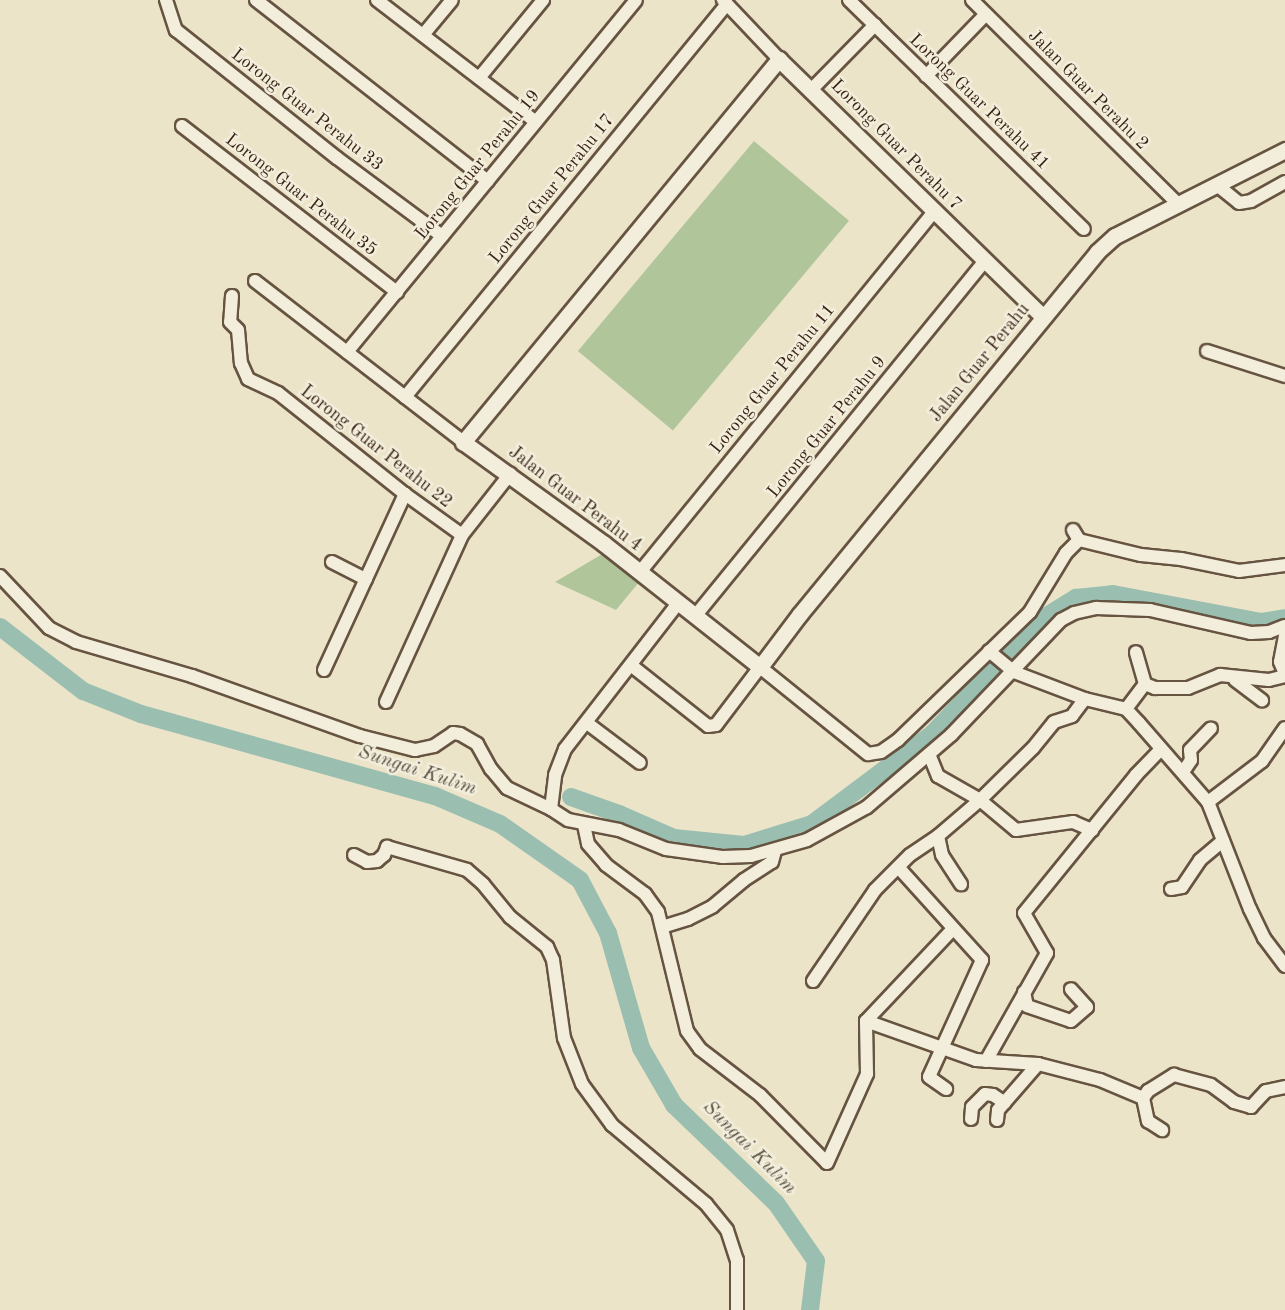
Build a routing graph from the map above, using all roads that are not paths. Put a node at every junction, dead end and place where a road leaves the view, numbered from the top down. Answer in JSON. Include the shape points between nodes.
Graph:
{"nodes":[{"id":1,"x":166,"y":0,"type":"edge"},
{"id":2,"x":256,"y":0,"type":"edge"},
{"id":3,"x":377,"y":0,"type":"edge"},
{"id":4,"x":452,"y":0,"type":"edge"},
{"id":5,"x":543,"y":0,"type":"edge"},
{"id":6,"x":636,"y":0,"type":"edge"},
{"id":7,"x":849,"y":0,"type":"edge"},
{"id":8,"x":972,"y":0,"type":"edge"},
{"id":9,"x":725,"y":2,"type":"edge"},
{"id":10,"x":986,"y":14,"type":"junction"},
{"id":11,"x":875,"y":25,"type":"junction"},
{"id":12,"x":423,"y":35,"type":"junction"},
{"id":13,"x":779,"y":59,"type":"junction"},
{"id":14,"x":926,"y":76,"type":"junction"},
{"id":15,"x":480,"y":78,"type":"junction"},
{"id":16,"x":812,"y":89,"type":"junction"},
{"id":17,"x":536,"y":122,"type":"junction"},
{"id":18,"x":182,"y":126,"type":"dead end"},
{"id":19,"x":1285,"y":150,"type":"edge"},
{"id":20,"x":488,"y":181,"type":"junction"},
{"id":21,"x":1285,"y":182,"type":"edge"},
{"id":22,"x":1217,"y":185,"type":"junction"},
{"id":23,"x":1179,"y":205,"type":"junction"},
{"id":24,"x":935,"y":210,"type":"junction"},
{"id":25,"x":1084,"y":230,"type":"dead end"},
{"id":26,"x":442,"y":236,"type":"junction"},
{"id":27,"x":985,"y":261,"type":"junction"},
{"id":28,"x":255,"y":281,"type":"dead end"},
{"id":29,"x":397,"y":292,"type":"junction"},
{"id":30,"x":232,"y":296,"type":"dead end"},
{"id":31,"x":1043,"y":317,"type":"junction"},
{"id":32,"x":1207,"y":351,"type":"dead end"},
{"id":33,"x":347,"y":352,"type":"junction"},
{"id":34,"x":1285,"y":376,"type":"edge"},
{"id":35,"x":405,"y":397,"type":"junction"},
{"id":36,"x":463,"y":442,"type":"junction"},
{"id":37,"x":510,"y":474,"type":"junction"},
{"id":38,"x":405,"y":494,"type":"junction"},
{"id":39,"x":462,"y":535,"type":"junction"},
{"id":40,"x":332,"y":562,"type":"dead end"},
{"id":41,"x":1285,"y":565,"type":"edge"},
{"id":42,"x":640,"y":572,"type":"junction"},
{"id":43,"x":0,"y":576,"type":"edge"},
{"id":44,"x":366,"y":579,"type":"junction"},
{"id":45,"x":679,"y":602,"type":"junction"},
{"id":46,"x":696,"y":615,"type":"junction"},
{"id":47,"x":1285,"y":626,"type":"edge"},
{"id":48,"x":1285,"y":636,"type":"edge"},
{"id":49,"x":992,"y":652,"type":"junction"},
{"id":50,"x":1136,"y":652,"type":"dead end"},
{"id":51,"x":632,"y":666,"type":"junction"},
{"id":52,"x":760,"y":667,"type":"junction"},
{"id":53,"x":324,"y":670,"type":"dead end"},
{"id":54,"x":1014,"y":671,"type":"junction"},
{"id":55,"x":1220,"y":675,"type":"junction"},
{"id":56,"x":1285,"y":675,"type":"edge"},
{"id":57,"x":1145,"y":684,"type":"junction"},
{"id":58,"x":1085,"y":699,"type":"junction"},
{"id":59,"x":1262,"y":700,"type":"dead end"},
{"id":60,"x":386,"y":702,"type":"dead end"},
{"id":61,"x":1126,"y":709,"type":"junction"},
{"id":62,"x":587,"y":723,"type":"junction"},
{"id":63,"x":1211,"y":728,"type":"dead end"},
{"id":64,"x":1285,"y":728,"type":"edge"},
{"id":65,"x":1160,"y":750,"type":"junction"},
{"id":66,"x":929,"y":754,"type":"junction"},
{"id":67,"x":640,"y":763,"type":"dead end"},
{"id":68,"x":1183,"y":772,"type":"junction"},
{"id":69,"x":980,"y":800,"type":"junction"},
{"id":70,"x":1208,"y":802,"type":"junction"},
{"id":71,"x":551,"y":809,"type":"junction"},
{"id":72,"x":584,"y":825,"type":"junction"},
{"id":73,"x":1092,"y":830,"type":"junction"},
{"id":74,"x":939,"y":836,"type":"junction"},
{"id":75,"x":1223,"y":841,"type":"junction"},
{"id":76,"x":775,"y":851,"type":"junction"},
{"id":77,"x":354,"y":855,"type":"dead end"},
{"id":78,"x":899,"y":868,"type":"junction"},
{"id":79,"x":961,"y":884,"type":"dead end"},
{"id":80,"x":1171,"y":889,"type":"dead end"},
{"id":81,"x":662,"y":927,"type":"junction"},
{"id":82,"x":952,"y":929,"type":"junction"},
{"id":83,"x":1285,"y":966,"type":"edge"},
{"id":84,"x":813,"y":981,"type":"dead end"},
{"id":85,"x":1071,"y":989,"type":"dead end"},
{"id":86,"x":1024,"y":992,"type":"junction"},
{"id":87,"x":866,"y":1021,"type":"junction"},
{"id":88,"x":943,"y":1050,"type":"junction"},
{"id":89,"x":986,"y":1060,"type":"junction"},
{"id":90,"x":1038,"y":1064,"type":"junction"},
{"id":91,"x":1285,"y":1087,"type":"edge"},
{"id":92,"x":946,"y":1089,"type":"dead end"},
{"id":93,"x":1143,"y":1098,"type":"junction"},
{"id":94,"x":1005,"y":1103,"type":"junction"},
{"id":95,"x":971,"y":1119,"type":"dead end"},
{"id":96,"x":997,"y":1120,"type":"dead end"},
{"id":97,"x":1162,"y":1130,"type":"dead end"},
{"id":98,"x":737,"y":1310,"type":"edge"}],
"edges":[{"from":1,"to":26,"type":"street","name":"Lorong Guar Perahu 33","via":[[176,30]]},
{"from":2,"to":20,"type":"street"},
{"from":3,"to":12,"type":"street"},
{"from":4,"to":12,"type":"street"},
{"from":5,"to":15,"type":"street"},
{"from":6,"to":17,"type":"street","name":"Lorong Guar Perahu 19"},
{"from":7,"to":11,"type":"street","name":"Lorong Guar Perahu 41"},
{"from":8,"to":10,"type":"street","name":"Jalan Guar Perahu 2"},
{"from":9,"to":13,"type":"street","name":"Lorong Guar Perahu 7"},
{"from":9,"to":35,"type":"street","name":"Lorong Guar Perahu 17"},
{"from":10,"to":14,"type":"street"},
{"from":10,"to":23,"type":"street","name":"Jalan Guar Perahu 2"},
{"from":11,"to":14,"type":"street","name":"Lorong Guar Perahu 41"},
{"from":11,"to":16,"type":"street"},
{"from":12,"to":15,"type":"street"},
{"from":13,"to":16,"type":"street","name":"Lorong Guar Perahu 7"},
{"from":13,"to":36,"type":"street"},
{"from":14,"to":25,"type":"street","name":"Lorong Guar Perahu 41"},
{"from":15,"to":17,"type":"street"},
{"from":16,"to":24,"type":"street","name":"Lorong Guar Perahu 7"},
{"from":17,"to":20,"type":"street","name":"Lorong Guar Perahu 19"},
{"from":18,"to":29,"type":"street","name":"Lorong Guar Perahu 35"},
{"from":19,"to":22,"type":"street","name":"Jalan Guar Perahu"},
{"from":20,"to":26,"type":"street","name":"Lorong Guar Perahu 19"},
{"from":21,"to":22,"type":"street","via":[[1251,201],[1239,203]]},
{"from":22,"to":23,"type":"street","name":"Jalan Guar Perahu"},
{"from":23,"to":31,"type":"street","name":"Jalan Guar Perahu","via":[[1114,236]]},
{"from":24,"to":27,"type":"street","name":"Lorong Guar Perahu 7"},
{"from":24,"to":42,"type":"street","name":"Lorong Guar Perahu 11"},
{"from":26,"to":29,"type":"street","name":"Lorong Guar Perahu 19"},
{"from":27,"to":31,"type":"street","name":"Lorong Guar Perahu 7"},
{"from":27,"to":46,"type":"street","name":"Lorong Guar Perahu 9"},
{"from":28,"to":33,"type":"street","name":"Jalan Guar Perahu 4"},
{"from":29,"to":33,"type":"street","name":"Lorong Guar Perahu 19"},
{"from":30,"to":38,"type":"street","name":"Lorong Guar Perahu 22","via":[[230,322],[238,330],[248,379],[268,387]]},
{"from":31,"to":52,"type":"street","name":"Jalan Guar Perahu"},
{"from":32,"to":34,"type":"street"},
{"from":33,"to":35,"type":"street","name":"Jalan Guar Perahu 4"},
{"from":35,"to":36,"type":"street","name":"Jalan Guar Perahu 4"},
{"from":36,"to":37,"type":"street","name":"Jalan Guar Perahu 4"},
{"from":37,"to":39,"type":"street"},
{"from":37,"to":42,"type":"street","name":"Jalan Guar Perahu 4"},
{"from":38,"to":39,"type":"street","name":"Lorong Guar Perahu 22"},
{"from":38,"to":44,"type":"street"},
{"from":39,"to":60,"type":"street"},
{"from":40,"to":44,"type":"street"},
{"from":41,"to":49,"type":"street","via":[[1239,571],[1141,555],[1076,535],[1030,612]]},
{"from":42,"to":45,"type":"street","name":"Jalan Guar Perahu 4"},
{"from":43,"to":71,"type":"street","via":[[49,628],[76,642],[192,676],[360,736],[415,750],[434,746],[453,733],[460,734],[477,744],[507,788]]},
{"from":44,"to":53,"type":"street"},
{"from":45,"to":46,"type":"street","name":"Jalan Guar Perahu 4"},
{"from":45,"to":51,"type":"street"},
{"from":46,"to":52,"type":"street","name":"Jalan Guar Perahu 4"},
{"from":47,"to":54,"type":"street","via":[[1251,633],[1150,610],[1096,608],[1074,612],[1061,620]]},
{"from":48,"to":56,"type":"street","via":[[1280,662]]},
{"from":49,"to":52,"type":"street","name":"Jalan Guar Perahu 4","via":[[898,740],[880,752],[868,754]]},
{"from":49,"to":54,"type":"street"},
{"from":50,"to":57,"type":"street"},
{"from":51,"to":52,"type":"street","via":[[708,726],[716,725]]},
{"from":51,"to":62,"type":"street"},
{"from":54,"to":58,"type":"street"},
{"from":54,"to":66,"type":"street"},
{"from":55,"to":56,"type":"street","via":[[1269,680]]},
{"from":55,"to":57,"type":"street","via":[[1188,688],[1155,688]]},
{"from":55,"to":59,"type":"street","via":[[1239,681]]},
{"from":57,"to":61,"type":"street"},
{"from":58,"to":61,"type":"street"},
{"from":58,"to":69,"type":"street","via":[[1072,716],[1054,722]]},
{"from":61,"to":65,"type":"street"},
{"from":62,"to":67,"type":"street"},
{"from":62,"to":71,"type":"street","via":[[566,749],[555,775]]},
{"from":63,"to":68,"type":"street","via":[[1190,750],[1191,760]]},
{"from":64,"to":70,"type":"street","via":[[1262,761]]},
{"from":65,"to":68,"type":"street"},
{"from":65,"to":73,"type":"street"},
{"from":66,"to":69,"type":"street","via":[[938,776]]},
{"from":66,"to":76,"type":"street","via":[[867,807],[832,828]]},
{"from":68,"to":70,"type":"street"},
{"from":69,"to":73,"type":"street","via":[[1016,830],[1073,822]]},
{"from":69,"to":74,"type":"street"},
{"from":70,"to":75,"type":"street"},
{"from":71,"to":72,"type":"street"},
{"from":72,"to":76,"type":"street","via":[[619,830],[666,849],[691,854],[751,856]]},
{"from":72,"to":81,"type":"street","via":[[588,844],[606,865],[645,894],[658,912]]},
{"from":73,"to":86,"type":"street","via":[[1024,913],[1047,953]]},
{"from":74,"to":78,"type":"street","via":[[909,855]]},
{"from":74,"to":79,"type":"street","via":[[942,855]]},
{"from":75,"to":80,"type":"street","via":[[1200,860],[1182,887]]},
{"from":75,"to":83,"type":"street","via":[[1264,938]]},
{"from":76,"to":81,"type":"street","via":[[772,862],[721,901],[688,919]]},
{"from":77,"to":98,"type":"street","via":[[367,862],[377,861],[387,847],[467,870],[510,917],[547,947],[553,960],[564,1038],[582,1084],[612,1125],[706,1204],[727,1230],[737,1260]]},
{"from":78,"to":82,"type":"street"},
{"from":78,"to":84,"type":"street","via":[[875,890]]},
{"from":81,"to":87,"type":"street","via":[[687,1031],[700,1049],[760,1095],[827,1163],[867,1074]]},
{"from":82,"to":87,"type":"street"},
{"from":82,"to":88,"type":"street","via":[[982,960]]},
{"from":85,"to":86,"type":"street","via":[[1087,1007],[1071,1021],[1027,1006]]},
{"from":86,"to":89,"type":"street"},
{"from":87,"to":88,"type":"street"},
{"from":88,"to":89,"type":"street"},
{"from":88,"to":92,"type":"street","via":[[929,1077]]},
{"from":89,"to":90,"type":"street"},
{"from":90,"to":93,"type":"street","via":[[1100,1080]]},
{"from":90,"to":94,"type":"street"},
{"from":91,"to":93,"type":"street","via":[[1266,1091],[1251,1107],[1234,1102],[1210,1085],[1174,1075]]},
{"from":93,"to":97,"type":"street","via":[[1148,1120]]},
{"from":94,"to":95,"type":"street","via":[[985,1094],[972,1107]]},
{"from":94,"to":96,"type":"street","via":[[998,1110]]}]}
